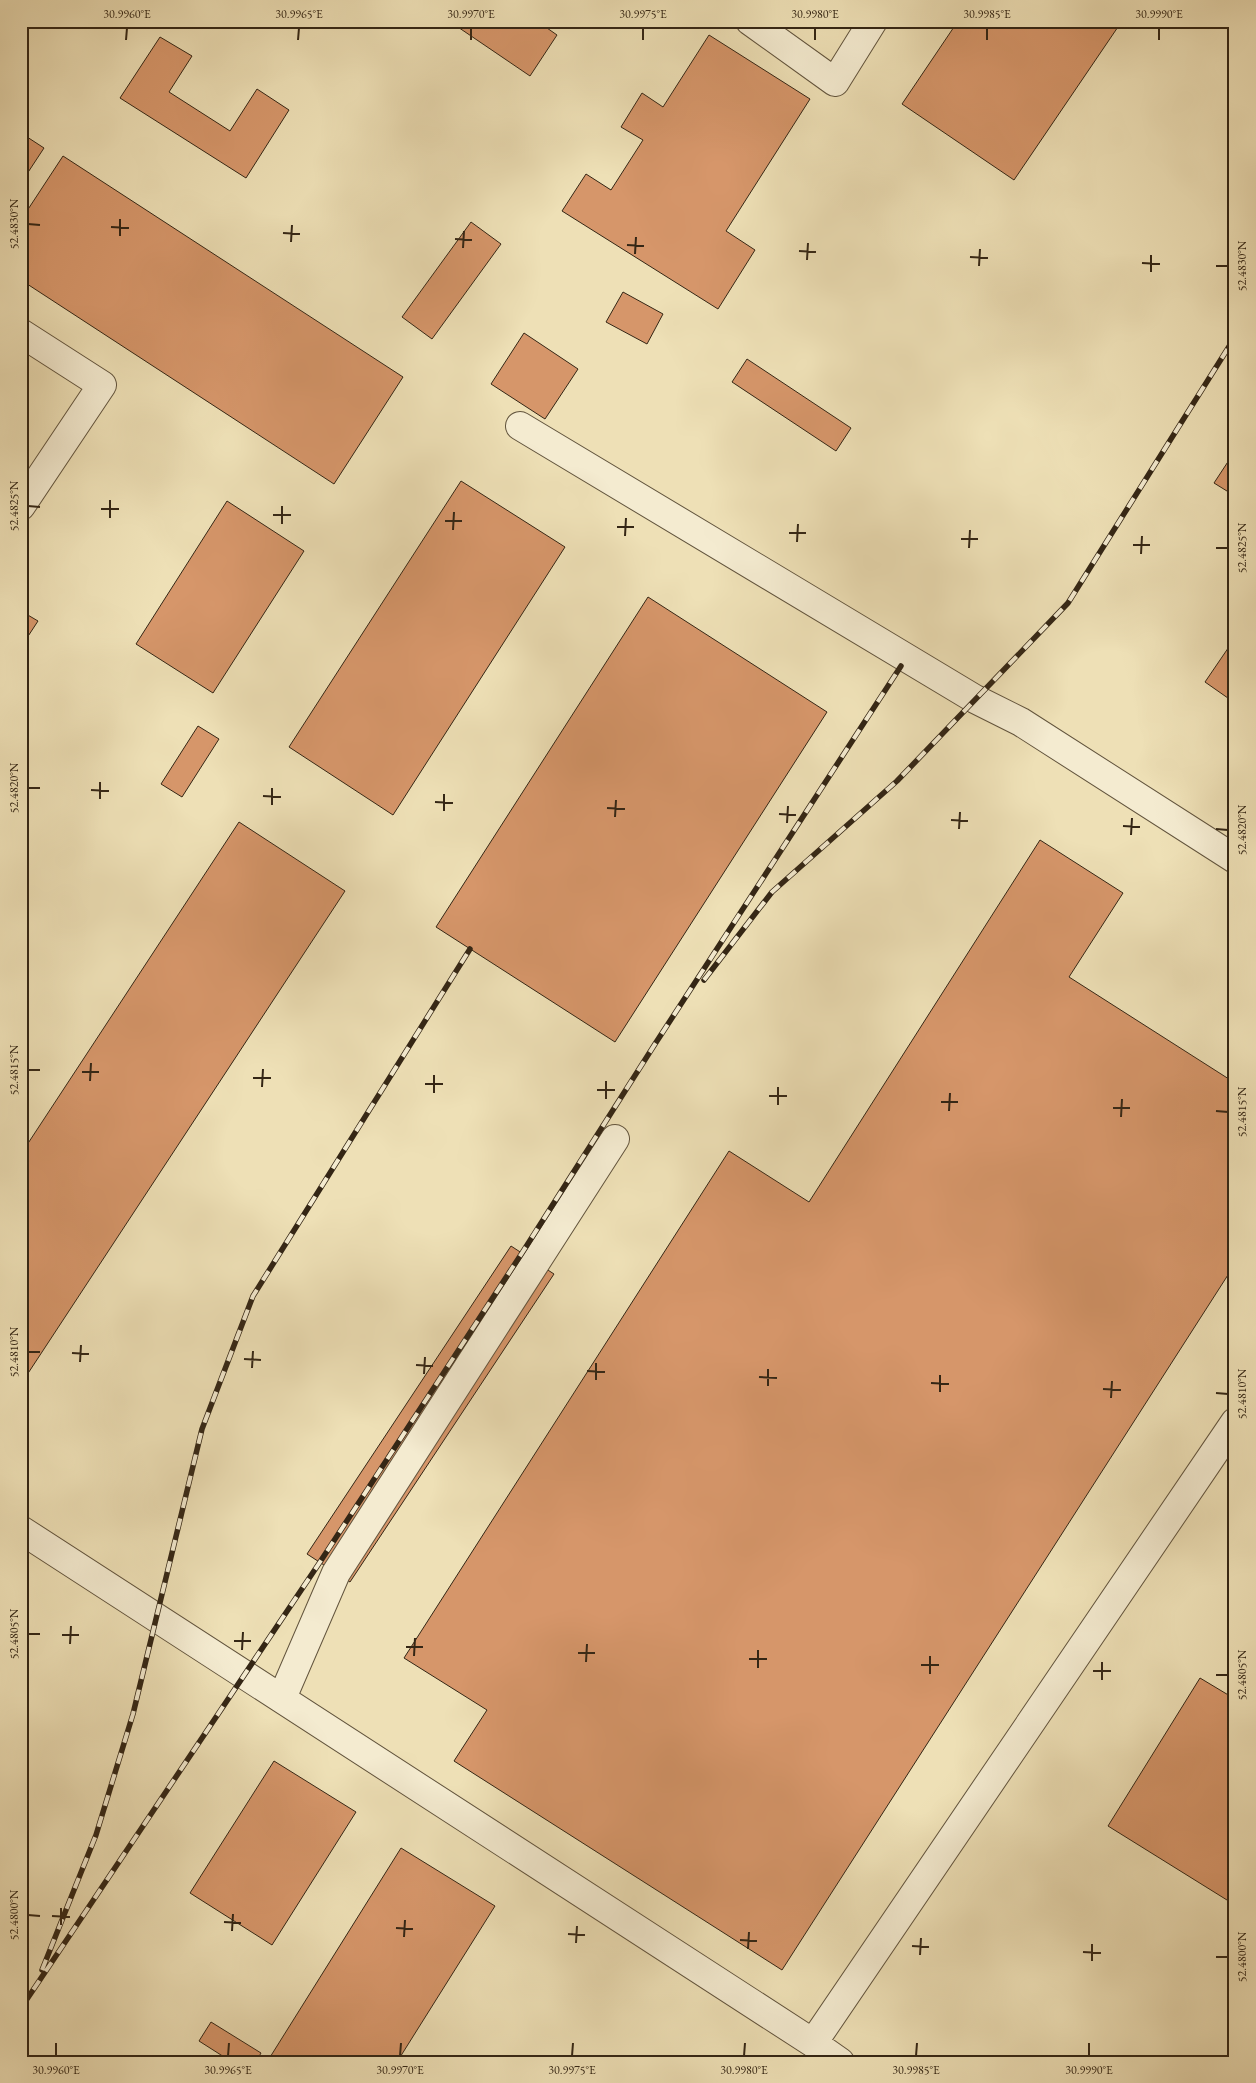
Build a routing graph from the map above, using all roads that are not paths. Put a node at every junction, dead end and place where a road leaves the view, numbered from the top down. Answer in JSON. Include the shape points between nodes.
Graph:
{"nodes":[{"id":1,"x":750,"y":21,"type":"edge"},
{"id":2,"x":873,"y":21,"type":"edge"},
{"id":3,"x":21,"y":333,"type":"edge"},
{"id":4,"x":520,"y":426,"type":"dead end"},
{"id":5,"x":21,"y":506,"type":"edge"},
{"id":6,"x":1235,"y":859,"type":"edge"},
{"id":7,"x":615,"y":1139,"type":"dead end"},
{"id":8,"x":1235,"y":1422,"type":"edge"},
{"id":9,"x":21,"y":1530,"type":"edge"},
{"id":10,"x":282,"y":1698,"type":"junction"},
{"id":11,"x":813,"y":2043,"type":"junction"},
{"id":12,"x":840,"y":2062,"type":"edge"}],
"edges":[{"from":1,"to":2,"type":"lane","via":[[835,82]]},
{"from":3,"to":5,"type":"lane","via":[[102,385]]},
{"from":4,"to":6,"type":"lane","via":[[975,699],[1021,722]]},
{"from":7,"to":10,"type":"lane","via":[[336,1573]]},
{"from":8,"to":11,"type":"lane"},
{"from":9,"to":10,"type":"lane"},
{"from":10,"to":11,"type":"lane"},
{"from":11,"to":12,"type":"lane"}]}
